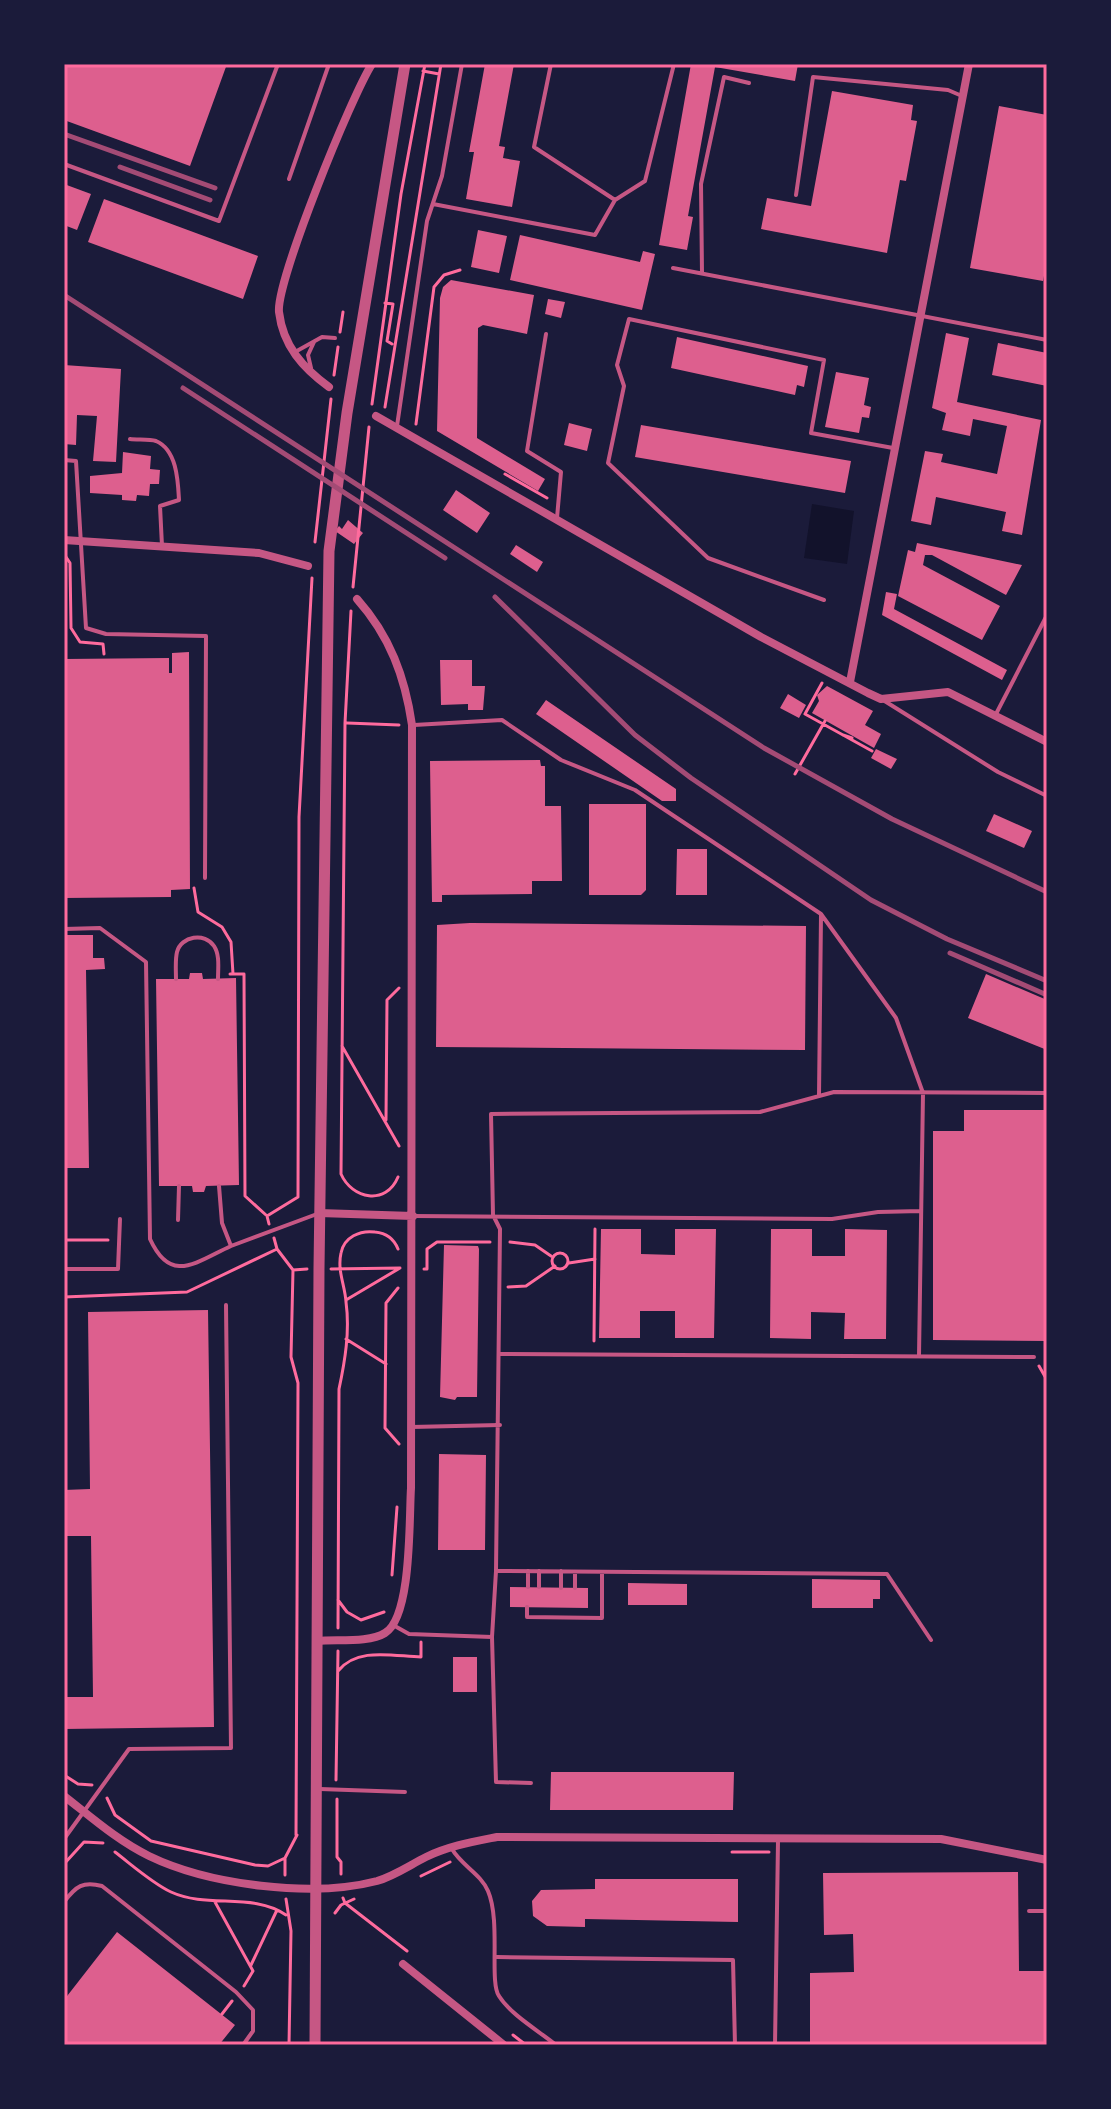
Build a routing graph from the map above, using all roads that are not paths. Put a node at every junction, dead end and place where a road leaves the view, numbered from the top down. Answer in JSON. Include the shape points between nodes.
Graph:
{"nodes":[{"id":1,"x":278,"y":64,"type":"edge"},
{"id":2,"x":329,"y":64,"type":"edge"},
{"id":3,"x":372,"y":64,"type":"edge"},
{"id":4,"x":405,"y":64,"type":"edge"},
{"id":5,"x":462,"y":64,"type":"edge"},
{"id":6,"x":551,"y":64,"type":"edge"},
{"id":7,"x":674,"y":64,"type":"edge"},
{"id":8,"x":969,"y":64,"type":"edge"},
{"id":9,"x":749,"y":83,"type":"dead end"},
{"id":10,"x":964,"y":97,"type":"junction"},
{"id":11,"x":64,"y":164,"type":"edge"},
{"id":12,"x":289,"y":179,"type":"dead end"},
{"id":13,"x":796,"y":195,"type":"dead end"},
{"id":14,"x":615,"y":200,"type":"junction"},
{"id":15,"x":433,"y":204,"type":"junction"},
{"id":16,"x":673,"y":268,"type":"dead end"},
{"id":17,"x":702,"y":273,"type":"junction"},
{"id":18,"x":919,"y":316,"type":"junction"},
{"id":19,"x":546,"y":334,"type":"dead end"},
{"id":20,"x":335,"y":338,"type":"dead end"},
{"id":21,"x":315,"y":340,"type":"junction"},
{"id":22,"x":1047,"y":340,"type":"edge"},
{"id":23,"x":293,"y":353,"type":"junction"},
{"id":24,"x":313,"y":376,"type":"junction"},
{"id":25,"x":331,"y":388,"type":"road end"},
{"id":26,"x":375,"y":417,"type":"road end"},
{"id":27,"x":396,"y":428,"type":"junction"},
{"id":28,"x":130,"y":439,"type":"dead end"},
{"id":29,"x":893,"y":448,"type":"junction"},
{"id":30,"x":64,"y":460,"type":"edge"},
{"id":31,"x":556,"y":520,"type":"junction"},
{"id":32,"x":64,"y":540,"type":"edge"},
{"id":33,"x":82,"y":541,"type":"junction"},
{"id":34,"x":162,"y":546,"type":"junction"},
{"id":35,"x":311,"y":565,"type":"road end"},
{"id":36,"x":357,"y":599,"type":"dead end"},
{"id":37,"x":824,"y":600,"type":"dead end"},
{"id":38,"x":1047,"y":615,"type":"edge"},
{"id":39,"x":850,"y":682,"type":"junction"},
{"id":40,"x":881,"y":699,"type":"junction"},
{"id":41,"x":995,"y":716,"type":"junction"},
{"id":42,"x":412,"y":725,"type":"junction"},
{"id":43,"x":1047,"y":742,"type":"edge"},
{"id":44,"x":1047,"y":796,"type":"edge"},
{"id":45,"x":205,"y":878,"type":"dead end"},
{"id":46,"x":821,"y":914,"type":"junction"},
{"id":47,"x":64,"y":929,"type":"edge"},
{"id":48,"x":218,"y":976,"type":"road end"},
{"id":49,"x":176,"y":979,"type":"dead end"},
{"id":50,"x":923,"y":1093,"type":"junction"},
{"id":51,"x":1047,"y":1093,"type":"edge"},
{"id":52,"x":819,"y":1096,"type":"junction"},
{"id":53,"x":179,"y":1186,"type":"dead end"},
{"id":54,"x":219,"y":1186,"type":"dead end"},
{"id":55,"x":921,"y":1211,"type":"junction"},
{"id":56,"x":319,"y":1213,"type":"junction"},
{"id":57,"x":493,"y":1215,"type":"junction"},
{"id":58,"x":413,"y":1216,"type":"junction"},
{"id":59,"x":120,"y":1219,"type":"dead end"},
{"id":60,"x":178,"y":1220,"type":"dead end"},
{"id":61,"x":231,"y":1246,"type":"junction"},
{"id":62,"x":64,"y":1269,"type":"edge"},
{"id":63,"x":226,"y":1305,"type":"dead end"},
{"id":64,"x":500,"y":1354,"type":"junction"},
{"id":65,"x":919,"y":1356,"type":"junction"},
{"id":66,"x":1034,"y":1357,"type":"road end"},
{"id":67,"x":500,"y":1425,"type":"junction"},
{"id":68,"x":411,"y":1427,"type":"junction"},
{"id":69,"x":496,"y":1571,"type":"junction"},
{"id":70,"x":528,"y":1571,"type":"junction"},
{"id":71,"x":539,"y":1571,"type":"junction"},
{"id":72,"x":561,"y":1571,"type":"junction"},
{"id":73,"x":575,"y":1572,"type":"junction"},
{"id":74,"x":602,"y":1572,"type":"junction"},
{"id":75,"x":528,"y":1587,"type":"dead end"},
{"id":76,"x":539,"y":1587,"type":"dead end"},
{"id":77,"x":561,"y":1588,"type":"dead end"},
{"id":78,"x":575,"y":1588,"type":"dead end"},
{"id":79,"x":527,"y":1607,"type":"dead end"},
{"id":80,"x":539,"y":1607,"type":"dead end"},
{"id":81,"x":561,"y":1608,"type":"dead end"},
{"id":82,"x":574,"y":1608,"type":"dead end"},
{"id":83,"x":539,"y":1617,"type":"junction"},
{"id":84,"x":561,"y":1617,"type":"junction"},
{"id":85,"x":574,"y":1617,"type":"junction"},
{"id":86,"x":393,"y":1625,"type":"junction"},
{"id":87,"x":492,"y":1637,"type":"junction"},
{"id":88,"x":931,"y":1640,"type":"dead end"},
{"id":89,"x":317,"y":1641,"type":"junction"},
{"id":90,"x":531,"y":1783,"type":"dead end"},
{"id":91,"x":316,"y":1788,"type":"junction"},
{"id":92,"x":405,"y":1792,"type":"dead end"},
{"id":93,"x":64,"y":1796,"type":"edge"},
{"id":94,"x":85,"y":1812,"type":"junction"},
{"id":95,"x":64,"y":1839,"type":"edge"},
{"id":96,"x":778,"y":1841,"type":"junction"},
{"id":97,"x":451,"y":1846,"type":"junction"},
{"id":98,"x":1047,"y":1860,"type":"edge"},
{"id":99,"x":314,"y":1887,"type":"junction"},
{"id":100,"x":64,"y":1902,"type":"edge"},
{"id":101,"x":1029,"y":1911,"type":"dead end"},
{"id":102,"x":1047,"y":1911,"type":"edge"},
{"id":103,"x":497,"y":1957,"type":"junction"},
{"id":104,"x":403,"y":1964,"type":"dead end"},
{"id":105,"x":243,"y":2045,"type":"edge"},
{"id":106,"x":315,"y":2045,"type":"edge"},
{"id":107,"x":504,"y":2045,"type":"edge"},
{"id":108,"x":556,"y":2045,"type":"edge"},
{"id":109,"x":735,"y":2045,"type":"edge"},
{"id":110,"x":775,"y":2045,"type":"edge"}],
"edges":[{"from":1,"to":11,"type":"lane","via":[[219,221]]},
{"from":2,"to":12,"type":"lane"},
{"from":3,"to":23,"type":"street","via":[[281,288],[280,317]]},
{"from":4,"to":56,"type":"street","via":[[329,551]]},
{"from":5,"to":15,"type":"lane"},
{"from":6,"to":14,"type":"lane","via":[[534,147]]},
{"from":7,"to":14,"type":"lane","via":[[645,181]]},
{"from":8,"to":10,"type":"street"},
{"from":9,"to":17,"type":"lane","via":[[724,77],[701,184]]},
{"from":10,"to":13,"type":"lane","via":[[948,90],[813,77]]},
{"from":10,"to":18,"type":"street"},
{"from":14,"to":15,"type":"lane","via":[[595,235]]},
{"from":15,"to":27,"type":"lane"},
{"from":16,"to":17,"type":"lane"},
{"from":17,"to":18,"type":"lane"},
{"from":18,"to":22,"type":"lane"},
{"from":18,"to":29,"type":"street"},
{"from":19,"to":31,"type":"lane","via":[[527,451],[561,472]]},
{"from":20,"to":21,"type":"lane"},
{"from":21,"to":23,"type":"lane"},
{"from":21,"to":24,"type":"lane","via":[[308,355]]},
{"from":23,"to":24,"type":"street"},
{"from":24,"to":25,"type":"street"},
{"from":26,"to":27,"type":"street"},
{"from":27,"to":31,"type":"street"},
{"from":28,"to":34,"type":"lane","via":[[156,441],[170,454],[178,476],[179,500],[160,506]]},
{"from":29,"to":37,"type":"lane","via":[[811,433],[824,360],[629,319],[617,365],[624,386],[608,463],[708,558]]},
{"from":29,"to":39,"type":"street"},
{"from":30,"to":33,"type":"lane","via":[[76,461]]},
{"from":31,"to":39,"type":"street"},
{"from":32,"to":33,"type":"street"},
{"from":33,"to":34,"type":"street"},
{"from":33,"to":45,"type":"lane","via":[[86,628],[106,634],[206,636]]},
{"from":34,"to":35,"type":"street","via":[[259,553]]},
{"from":36,"to":42,"type":"street","via":[[384,633],[398,662]]},
{"from":38,"to":41,"type":"lane"},
{"from":39,"to":40,"type":"street"},
{"from":40,"to":41,"type":"street","via":[[948,692]]},
{"from":40,"to":44,"type":"lane"},
{"from":41,"to":43,"type":"street"},
{"from":42,"to":46,"type":"lane","via":[[502,720],[561,760],[635,790]]},
{"from":42,"to":58,"type":"street"},
{"from":46,"to":50,"type":"lane","via":[[896,1018]]},
{"from":46,"to":52,"type":"lane"},
{"from":47,"to":61,"type":"lane","via":[[100,928],[146,962],[150,1239],[156,1252],[175,1267]]},
{"from":48,"to":49,"type":"lane","via":[[216,950],[198,937],[183,942],[177,951]]},
{"from":50,"to":51,"type":"lane"},
{"from":50,"to":52,"type":"lane"},
{"from":50,"to":55,"type":"lane"},
{"from":52,"to":57,"type":"lane","via":[[760,1112],[491,1114]]},
{"from":53,"to":60,"type":"lane"},
{"from":54,"to":61,"type":"lane","via":[[222,1223]]},
{"from":55,"to":57,"type":"lane","via":[[832,1219]]},
{"from":55,"to":65,"type":"lane"},
{"from":56,"to":58,"type":"street"},
{"from":56,"to":61,"type":"lane"},
{"from":56,"to":89,"type":"street"},
{"from":57,"to":58,"type":"lane"},
{"from":57,"to":64,"type":"lane","via":[[500,1229]]},
{"from":58,"to":68,"type":"street"},
{"from":59,"to":62,"type":"lane","via":[[118,1269]]},
{"from":63,"to":94,"type":"lane","via":[[231,1748],[129,1749]]},
{"from":64,"to":65,"type":"lane"},
{"from":64,"to":67,"type":"lane"},
{"from":65,"to":66,"type":"lane"},
{"from":67,"to":68,"type":"lane"},
{"from":67,"to":69,"type":"lane"},
{"from":68,"to":86,"type":"street","via":[[404,1588]]},
{"from":69,"to":70,"type":"lane"},
{"from":69,"to":87,"type":"lane"},
{"from":70,"to":71,"type":"lane"},
{"from":70,"to":75,"type":"lane"},
{"from":71,"to":72,"type":"lane"},
{"from":71,"to":76,"type":"lane"},
{"from":72,"to":73,"type":"lane"},
{"from":72,"to":77,"type":"lane"},
{"from":73,"to":74,"type":"lane"},
{"from":73,"to":78,"type":"lane"},
{"from":74,"to":85,"type":"lane","via":[[602,1618]]},
{"from":74,"to":88,"type":"lane","via":[[887,1574]]},
{"from":79,"to":83,"type":"lane","via":[[527,1617]]},
{"from":80,"to":83,"type":"lane"},
{"from":81,"to":84,"type":"lane"},
{"from":82,"to":85,"type":"lane"},
{"from":83,"to":84,"type":"lane"},
{"from":84,"to":85,"type":"lane"},
{"from":86,"to":87,"type":"lane","via":[[403,1632]]},
{"from":86,"to":89,"type":"street","via":[[378,1635]]},
{"from":87,"to":90,"type":"lane","via":[[496,1782]]},
{"from":89,"to":91,"type":"street"},
{"from":91,"to":92,"type":"lane"},
{"from":91,"to":99,"type":"street"},
{"from":93,"to":94,"type":"street"},
{"from":94,"to":95,"type":"lane"},
{"from":94,"to":99,"type":"street","via":[[137,1850],[182,1869],[255,1885]]},
{"from":96,"to":97,"type":"street","via":[[497,1837]]},
{"from":96,"to":98,"type":"street","via":[[941,1839]]},
{"from":96,"to":110,"type":"lane"},
{"from":97,"to":99,"type":"street","via":[[377,1881]]},
{"from":97,"to":103,"type":"lane","via":[[487,1888]]},
{"from":99,"to":106,"type":"street"},
{"from":100,"to":105,"type":"lane","via":[[74,1888],[87,1882],[102,1886],[236,1992],[253,2010],[253,2031]]},
{"from":101,"to":102,"type":"lane"},
{"from":103,"to":108,"type":"lane","via":[[498,1996]]},
{"from":103,"to":109,"type":"lane","via":[[733,1960]]},
{"from":104,"to":107,"type":"street"}]}
